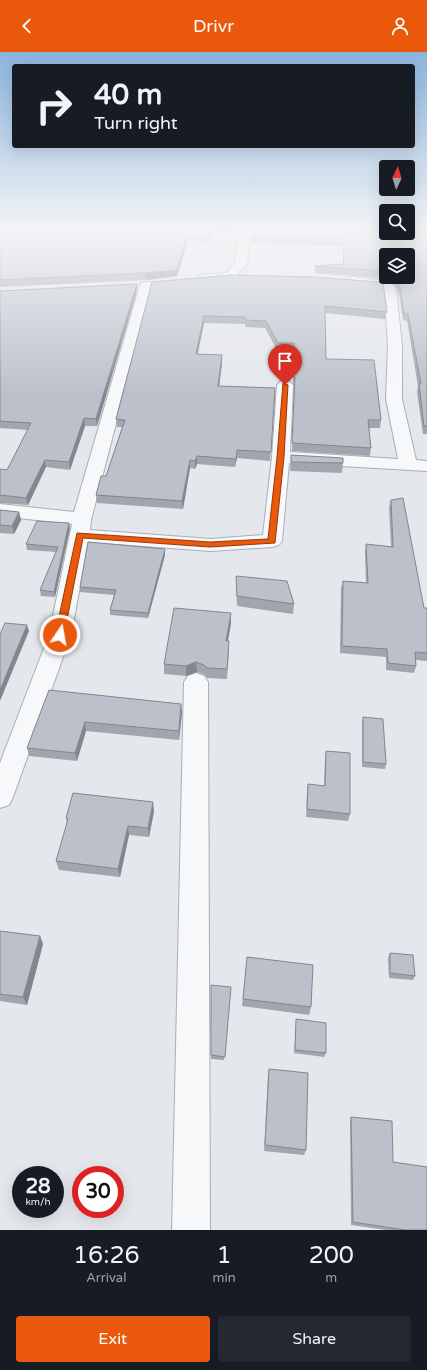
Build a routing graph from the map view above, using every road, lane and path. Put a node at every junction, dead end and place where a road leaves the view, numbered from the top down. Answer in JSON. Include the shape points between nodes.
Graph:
{"nodes":[{"id":1,"x":383,"y":284,"type":"edge"},
{"id":2,"x":146,"y":285,"type":"dead end"},
{"id":3,"x":285,"y":385,"type":"dead end"},
{"id":4,"x":281,"y":457,"type":"junction"},
{"id":5,"x":408,"y":465,"type":"junction"},
{"id":6,"x":427,"y":466,"type":"edge"},
{"id":7,"x":0,"y":510,"type":"edge"},
{"id":8,"x":81,"y":527,"type":"junction"},
{"id":9,"x":196,"y":682,"type":"dead end"},
{"id":10,"x":0,"y":796,"type":"edge"},
{"id":11,"x":191,"y":1230,"type":"edge"}],
"edges":[{"from":1,"to":5,"type":"street","via":[[390,290],[395,345],[394,399]]},
{"from":2,"to":8,"type":"street"},
{"from":3,"to":4,"type":"street"},
{"from":4,"to":5,"type":"street"},
{"from":4,"to":8,"type":"street","via":[[272,541],[210,544]]},
{"from":5,"to":6,"type":"street"},
{"from":7,"to":8,"type":"street"},
{"from":8,"to":10,"type":"street","via":[[60,635]]},
{"from":9,"to":11,"type":"street"}]}
